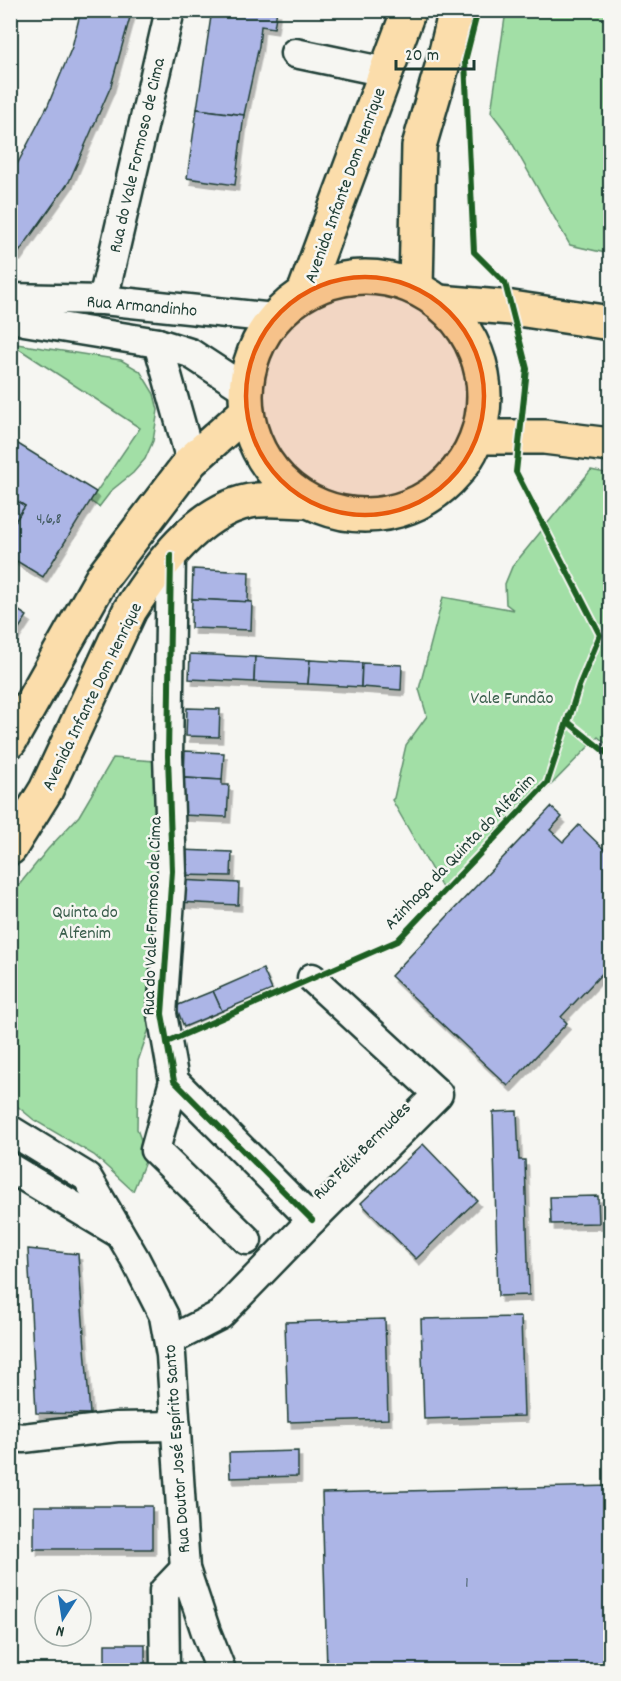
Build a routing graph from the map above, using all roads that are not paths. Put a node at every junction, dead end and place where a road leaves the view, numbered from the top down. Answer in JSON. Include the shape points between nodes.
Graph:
{"nodes":[{"id":1,"x":170,"y":10,"type":"edge"},
{"id":2,"x":409,"y":10,"type":"edge"},
{"id":3,"x":456,"y":10,"type":"edge"},
{"id":4,"x":295,"y":53,"type":"dead end"},
{"id":5,"x":386,"y":72,"type":"junction"},
{"id":6,"x":304,"y":293,"type":"junction"},
{"id":7,"x":427,"y":295,"type":"junction"},
{"id":8,"x":10,"y":298,"type":"edge"},
{"id":9,"x":103,"y":300,"type":"junction"},
{"id":10,"x":10,"y":312,"type":"edge"},
{"id":11,"x":274,"y":318,"type":"junction"},
{"id":12,"x":610,"y":323,"type":"edge"},
{"id":13,"x":158,"y":343,"type":"junction"},
{"id":14,"x":245,"y":401,"type":"junction"},
{"id":15,"x":479,"y":437,"type":"junction"},
{"id":16,"x":610,"y":445,"type":"edge"},
{"id":17,"x":191,"y":461,"type":"junction"},
{"id":18,"x":305,"y":501,"type":"junction"},
{"id":19,"x":171,"y":555,"type":"junction"},
{"id":20,"x":10,"y":741,"type":"edge"},
{"id":21,"x":10,"y":848,"type":"edge"},
{"id":22,"x":312,"y":978,"type":"dead end"},
{"id":23,"x":174,"y":1081,"type":"junction"},
{"id":24,"x":10,"y":1130,"type":"edge"},
{"id":25,"x":10,"y":1168,"type":"edge"},
{"id":26,"x":312,"y":1220,"type":"junction"},
{"id":27,"x":119,"y":1233,"type":"junction"},
{"id":28,"x":247,"y":1240,"type":"dead end"},
{"id":29,"x":169,"y":1341,"type":"junction"},
{"id":30,"x":176,"y":1426,"type":"junction"},
{"id":31,"x":10,"y":1436,"type":"edge"},
{"id":32,"x":185,"y":1569,"type":"junction"},
{"id":33,"x":165,"y":1671,"type":"edge"},
{"id":34,"x":221,"y":1671,"type":"edge"}],
"edges":[{"from":1,"to":9,"type":"street","name":"Rua do Vale Formoso de Cima"},
{"from":2,"to":5,"type":"main road","name":"Avenida Infante Dom Henrique"},
{"from":3,"to":7,"type":"main road","via":[[419,146]]},
{"from":4,"to":5,"type":"street"},
{"from":5,"to":6,"type":"main road","name":"Avenida Infante Dom Henrique"},
{"from":6,"to":7,"type":"main road","via":[[340,279],[379,277]]},
{"from":6,"to":11,"type":"main road"},
{"from":7,"to":12,"type":"main road"},
{"from":7,"to":15,"type":"main road","via":[[471,339],[485,387]]},
{"from":8,"to":9,"type":"street","name":"Rua Armandinho"},
{"from":9,"to":11,"type":"street","name":"Rua Armandinho"},
{"from":10,"to":13,"type":"street","name":"Rua Armandinho","via":[[24,321]]},
{"from":11,"to":14,"type":"main road","via":[[249,364]]},
{"from":13,"to":14,"type":"street","name":"Rua Armandinho","via":[[190,353]]},
{"from":13,"to":17,"type":"street"},
{"from":14,"to":17,"type":"main road"},
{"from":14,"to":18,"type":"main road","via":[[256,447],[277,478]]},
{"from":15,"to":16,"type":"main road","via":[[544,437]]},
{"from":15,"to":18,"type":"main road","via":[[451,481],[408,509],[356,516]]},
{"from":17,"to":20,"type":"main road","via":[[102,579]]},
{"from":18,"to":19,"type":"main road","name":"Avenida Infante Dom Henrique","via":[[251,501],[225,509],[190,534]]},
{"from":19,"to":21,"type":"main road","name":"Avenida Infante Dom Henrique","via":[[130,610],[46,790]]},
{"from":19,"to":23,"type":"street","name":"Rua do Vale Formoso de Cima","via":[[168,756],[172,871],[162,1014]]},
{"from":22,"to":26,"type":"street","name":"Rua Félix Bermudes","via":[[438,1094]]},
{"from":23,"to":26,"type":"street"},
{"from":23,"to":28,"type":"street","via":[[155,1150]]},
{"from":24,"to":27,"type":"street","name":"Rua Doutor José Espírito Santo","via":[[87,1177]]},
{"from":25,"to":27,"type":"street","name":"Rua Doutor José Espírito Santo"},
{"from":26,"to":29,"type":"street","name":"Rua Félix Bermudes","via":[[220,1315]]},
{"from":27,"to":29,"type":"street","name":"Rua Doutor José Espírito Santo","via":[[164,1316]]},
{"from":29,"to":30,"type":"street","name":"Rua Doutor José Espírito Santo"},
{"from":30,"to":31,"type":"street"},
{"from":30,"to":32,"type":"street","name":"Rua Doutor José Espírito Santo"},
{"from":32,"to":33,"type":"street","via":[[164,1591]]},
{"from":32,"to":34,"type":"street","name":"Rua Doutor José Espírito Santo"}]}
